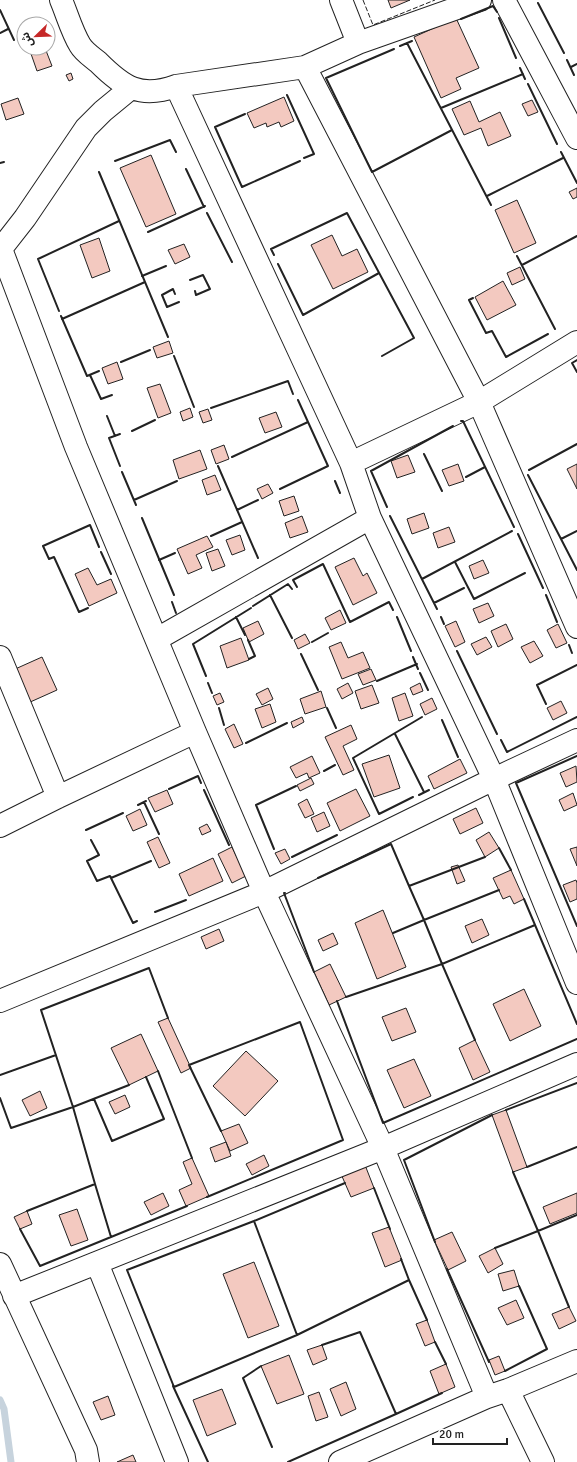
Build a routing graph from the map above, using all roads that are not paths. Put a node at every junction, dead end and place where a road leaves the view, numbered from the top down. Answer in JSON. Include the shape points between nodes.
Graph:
{"nodes":[{"id":1,"x":61,"y":0,"type":"edge"},
{"id":2,"x":341,"y":0,"type":"edge"},
{"id":3,"x":480,"y":0,"type":"edge"},
{"id":4,"x":504,"y":0,"type":"edge"},
{"id":5,"x":358,"y":44,"type":"junction"},
{"id":6,"x":305,"y":67,"type":"junction"},
{"id":7,"x":176,"y":86,"type":"junction"},
{"id":8,"x":131,"y":88,"type":"junction"},
{"id":9,"x":577,"y":138,"type":"edge"},
{"id":10,"x":0,"y":250,"type":"edge"},
{"id":11,"x":577,"y":342,"type":"edge"},
{"id":12,"x":479,"y":402,"type":"junction"},
{"id":13,"x":351,"y":463,"type":"junction"},
{"id":14,"x":370,"y":518,"type":"junction"},
{"id":15,"x":577,"y":626,"type":"edge"},
{"id":16,"x":157,"y":639,"type":"junction"},
{"id":17,"x":0,"y":658,"type":"edge"},
{"id":18,"x":195,"y":732,"type":"junction"},
{"id":19,"x":577,"y":740,"type":"edge"},
{"id":20,"x":494,"y":778,"type":"junction"},
{"id":21,"x":58,"y":797,"type":"junction"},
{"id":22,"x":0,"y":826,"type":"edge"},
{"id":23,"x":264,"y":892,"type":"junction"},
{"id":24,"x":577,"y":983,"type":"edge"},
{"id":25,"x":0,"y":1001,"type":"edge"},
{"id":26,"x":577,"y":1064,"type":"edge"},
{"id":27,"x":383,"y":1148,"type":"junction"},
{"id":28,"x":97,"y":1263,"type":"junction"},
{"id":29,"x":0,"y":1264,"type":"edge"},
{"id":30,"x":14,"y":1296,"type":"junction"},
{"id":31,"x":577,"y":1361,"type":"edge"},
{"id":32,"x":508,"y":1390,"type":"junction"},
{"id":33,"x":486,"y":1397,"type":"junction"},
{"id":34,"x":88,"y":1462,"type":"edge"},
{"id":35,"x":177,"y":1462,"type":"edge"},
{"id":36,"x":340,"y":1462,"type":"edge"},
{"id":37,"x":543,"y":1462,"type":"edge"}],
"edges":[{"from":1,"to":8,"type":"street","via":[[80,46],[119,82]]},
{"from":2,"to":5,"type":"street"},
{"from":3,"to":5,"type":"street"},
{"from":4,"to":9,"type":"street"},
{"from":5,"to":6,"type":"street"},
{"from":6,"to":7,"type":"street"},
{"from":6,"to":12,"type":"street"},
{"from":7,"to":8,"type":"street","via":[[155,91]]},
{"from":7,"to":13,"type":"street"},
{"from":8,"to":10,"type":"street","via":[[86,128]]},
{"from":10,"to":16,"type":"street","via":[[76,447]]},
{"from":11,"to":12,"type":"street"},
{"from":12,"to":13,"type":"street"},
{"from":12,"to":15,"type":"street"},
{"from":13,"to":14,"type":"street"},
{"from":14,"to":16,"type":"street"},
{"from":14,"to":20,"type":"street"},
{"from":16,"to":18,"type":"street"},
{"from":17,"to":21,"type":"street"},
{"from":18,"to":21,"type":"street"},
{"from":18,"to":23,"type":"street"},
{"from":19,"to":20,"type":"street"},
{"from":20,"to":23,"type":"street"},
{"from":20,"to":24,"type":"street"},
{"from":21,"to":22,"type":"street"},
{"from":23,"to":25,"type":"street"},
{"from":23,"to":27,"type":"street"},
{"from":26,"to":27,"type":"street"},
{"from":27,"to":28,"type":"street"},
{"from":27,"to":33,"type":"street"},
{"from":28,"to":30,"type":"street"},
{"from":28,"to":35,"type":"street"},
{"from":29,"to":30,"type":"street"},
{"from":30,"to":34,"type":"street","via":[[86,1450]]},
{"from":31,"to":32,"type":"street"},
{"from":32,"to":33,"type":"street"},
{"from":32,"to":37,"type":"street"},
{"from":33,"to":36,"type":"street"}]}
